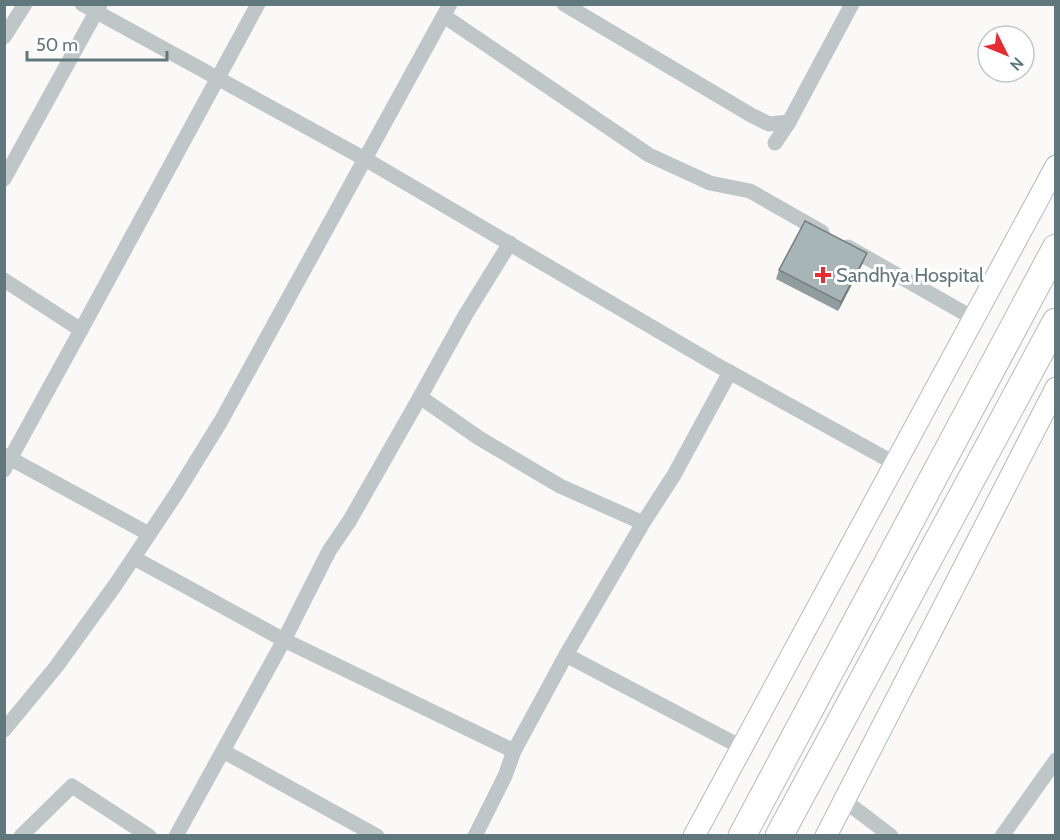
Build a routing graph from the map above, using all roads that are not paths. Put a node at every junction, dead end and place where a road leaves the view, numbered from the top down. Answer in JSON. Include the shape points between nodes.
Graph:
{"nodes":[{"id":1,"x":25,"y":4,"type":"edge"},
{"id":2,"x":258,"y":4,"type":"edge"},
{"id":3,"x":564,"y":4,"type":"edge"},
{"id":4,"x":852,"y":4,"type":"edge"},
{"id":5,"x":93,"y":7,"type":"edge"},
{"id":6,"x":447,"y":10,"type":"edge"},
{"id":7,"x":4,"y":37,"type":"edge"},
{"id":8,"x":218,"y":79,"type":"junction"},
{"id":9,"x":789,"y":122,"type":"junction"},
{"id":10,"x":775,"y":142,"type":"dead end"},
{"id":11,"x":365,"y":159,"type":"junction"},
{"id":12,"x":1056,"y":166,"type":"edge"},
{"id":13,"x":4,"y":179,"type":"edge"},
{"id":14,"x":510,"y":243,"type":"junction"},
{"id":15,"x":1056,"y":248,"type":"edge"},
{"id":16,"x":4,"y":280,"type":"edge"},
{"id":17,"x":973,"y":318,"type":"junction"},
{"id":18,"x":1056,"y":322,"type":"edge"},
{"id":19,"x":81,"y":330,"type":"junction"},
{"id":20,"x":730,"y":372,"type":"junction"},
{"id":21,"x":1056,"y":388,"type":"edge"},
{"id":22,"x":420,"y":397,"type":"junction"},
{"id":23,"x":6,"y":461,"type":"edge"},
{"id":24,"x":894,"y":463,"type":"junction"},
{"id":25,"x":643,"y":523,"type":"junction"},
{"id":26,"x":149,"y":534,"type":"junction"},
{"id":27,"x":134,"y":558,"type":"junction"},
{"id":28,"x":284,"y":640,"type":"junction"},
{"id":29,"x":566,"y":655,"type":"junction"},
{"id":30,"x":4,"y":730,"type":"edge"},
{"id":31,"x":741,"y":747,"type":"junction"},
{"id":32,"x":223,"y":751,"type":"junction"},
{"id":33,"x":514,"y":751,"type":"junction"},
{"id":34,"x":1056,"y":760,"type":"edge"},
{"id":35,"x":845,"y":801,"type":"junction"},
{"id":36,"x":147,"y":835,"type":"edge"},
{"id":37,"x":21,"y":836,"type":"edge"},
{"id":38,"x":176,"y":836,"type":"edge"},
{"id":39,"x":377,"y":836,"type":"edge"},
{"id":40,"x":475,"y":836,"type":"edge"},
{"id":41,"x":694,"y":836,"type":"edge"},
{"id":42,"x":742,"y":836,"type":"edge"},
{"id":43,"x":779,"y":836,"type":"edge"},
{"id":44,"x":826,"y":836,"type":"edge"},
{"id":45,"x":891,"y":836,"type":"edge"},
{"id":46,"x":1002,"y":836,"type":"edge"}],
"edges":[{"from":1,"to":7,"type":"street"},
{"from":2,"to":8,"type":"street"},
{"from":3,"to":9,"type":"street","via":[[769,124]]},
{"from":4,"to":9,"type":"street"},
{"from":5,"to":8,"type":"street"},
{"from":5,"to":13,"type":"street"},
{"from":6,"to":11,"type":"street"},
{"from":6,"to":17,"type":"street","via":[[649,155],[711,183],[750,191]]},
{"from":8,"to":11,"type":"street"},
{"from":8,"to":19,"type":"street"},
{"from":9,"to":10,"type":"street"},
{"from":11,"to":14,"type":"street"},
{"from":11,"to":26,"type":"street","via":[[221,421]]},
{"from":12,"to":17,"type":"main road"},
{"from":14,"to":20,"type":"street"},
{"from":14,"to":22,"type":"street"},
{"from":15,"to":42,"type":"highway"},
{"from":16,"to":19,"type":"street"},
{"from":17,"to":24,"type":"main road"},
{"from":18,"to":43,"type":"highway"},
{"from":19,"to":23,"type":"street"},
{"from":20,"to":24,"type":"street"},
{"from":20,"to":25,"type":"street"},
{"from":21,"to":35,"type":"main road"},
{"from":22,"to":25,"type":"street","via":[[560,486]]},
{"from":22,"to":28,"type":"street","via":[[330,551]]},
{"from":23,"to":26,"type":"street"},
{"from":24,"to":31,"type":"main road"},
{"from":25,"to":29,"type":"street"},
{"from":26,"to":27,"type":"street"},
{"from":27,"to":28,"type":"street"},
{"from":27,"to":30,"type":"street","via":[[56,667]]},
{"from":28,"to":32,"type":"street"},
{"from":28,"to":33,"type":"street"},
{"from":29,"to":31,"type":"street"},
{"from":29,"to":33,"type":"street"},
{"from":31,"to":41,"type":"main road"},
{"from":32,"to":38,"type":"street"},
{"from":32,"to":39,"type":"street"},
{"from":33,"to":40,"type":"street"},
{"from":34,"to":46,"type":"street"},
{"from":35,"to":44,"type":"main road"},
{"from":35,"to":45,"type":"street"},
{"from":36,"to":37,"type":"street","via":[[72,786]]}]}
